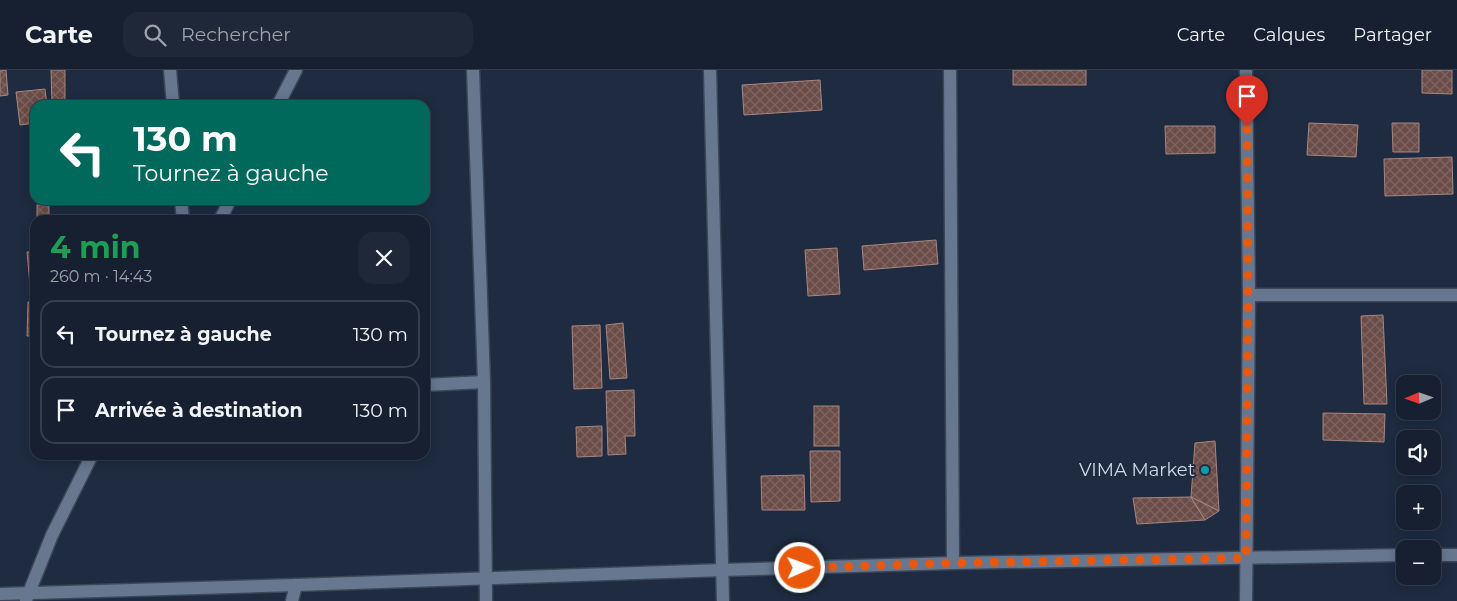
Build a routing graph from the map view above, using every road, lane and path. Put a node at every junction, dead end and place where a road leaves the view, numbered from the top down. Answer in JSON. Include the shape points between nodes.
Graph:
{"nodes":[{"id":1,"x":170,"y":70,"type":"edge"},
{"id":2,"x":296,"y":70,"type":"edge"},
{"id":3,"x":474,"y":70,"type":"edge"},
{"id":4,"x":710,"y":70,"type":"edge"},
{"id":5,"x":950,"y":70,"type":"edge"},
{"id":6,"x":1246,"y":70,"type":"edge"},
{"id":7,"x":173,"y":100,"type":"edge"},
{"id":8,"x":281,"y":100,"type":"edge"},
{"id":9,"x":1248,"y":295,"type":"junction"},
{"id":10,"x":1457,"y":295,"type":"edge"},
{"id":11,"x":484,"y":382,"type":"junction"},
{"id":12,"x":430,"y":385,"type":"edge"},
{"id":13,"x":90,"y":460,"type":"edge"},
{"id":14,"x":1396,"y":555,"type":"edge"},
{"id":15,"x":1441,"y":555,"type":"edge"},
{"id":16,"x":1457,"y":555,"type":"edge"},
{"id":17,"x":1246,"y":558,"type":"junction"},
{"id":18,"x":953,"y":563,"type":"junction"},
{"id":19,"x":723,"y":570,"type":"junction"},
{"id":20,"x":485,"y":578,"type":"junction"},
{"id":21,"x":296,"y":585,"type":"junction"},
{"id":22,"x":0,"y":594,"type":"edge"},
{"id":23,"x":27,"y":597,"type":"edge"},
{"id":24,"x":292,"y":601,"type":"edge"},
{"id":25,"x":486,"y":601,"type":"edge"},
{"id":26,"x":723,"y":601,"type":"edge"},
{"id":27,"x":1246,"y":601,"type":"edge"}],
"edges":[{"from":1,"to":7,"type":"street"},
{"from":2,"to":8,"type":"street"},
{"from":3,"to":11,"type":"street"},
{"from":4,"to":19,"type":"street"},
{"from":5,"to":18,"type":"street"},
{"from":6,"to":9,"type":"street"},
{"from":9,"to":10,"type":"street"},
{"from":9,"to":17,"type":"street"},
{"from":11,"to":12,"type":"street"},
{"from":11,"to":20,"type":"street"},
{"from":13,"to":23,"type":"street","via":[[52,535]]},
{"from":14,"to":17,"type":"street"},
{"from":15,"to":16,"type":"street"},
{"from":17,"to":18,"type":"street"},
{"from":17,"to":27,"type":"street"},
{"from":18,"to":19,"type":"street"},
{"from":19,"to":20,"type":"street"},
{"from":19,"to":26,"type":"street"},
{"from":20,"to":21,"type":"street"},
{"from":20,"to":25,"type":"street"},
{"from":21,"to":23,"type":"street"},
{"from":21,"to":24,"type":"street"},
{"from":22,"to":23,"type":"street"}]}
